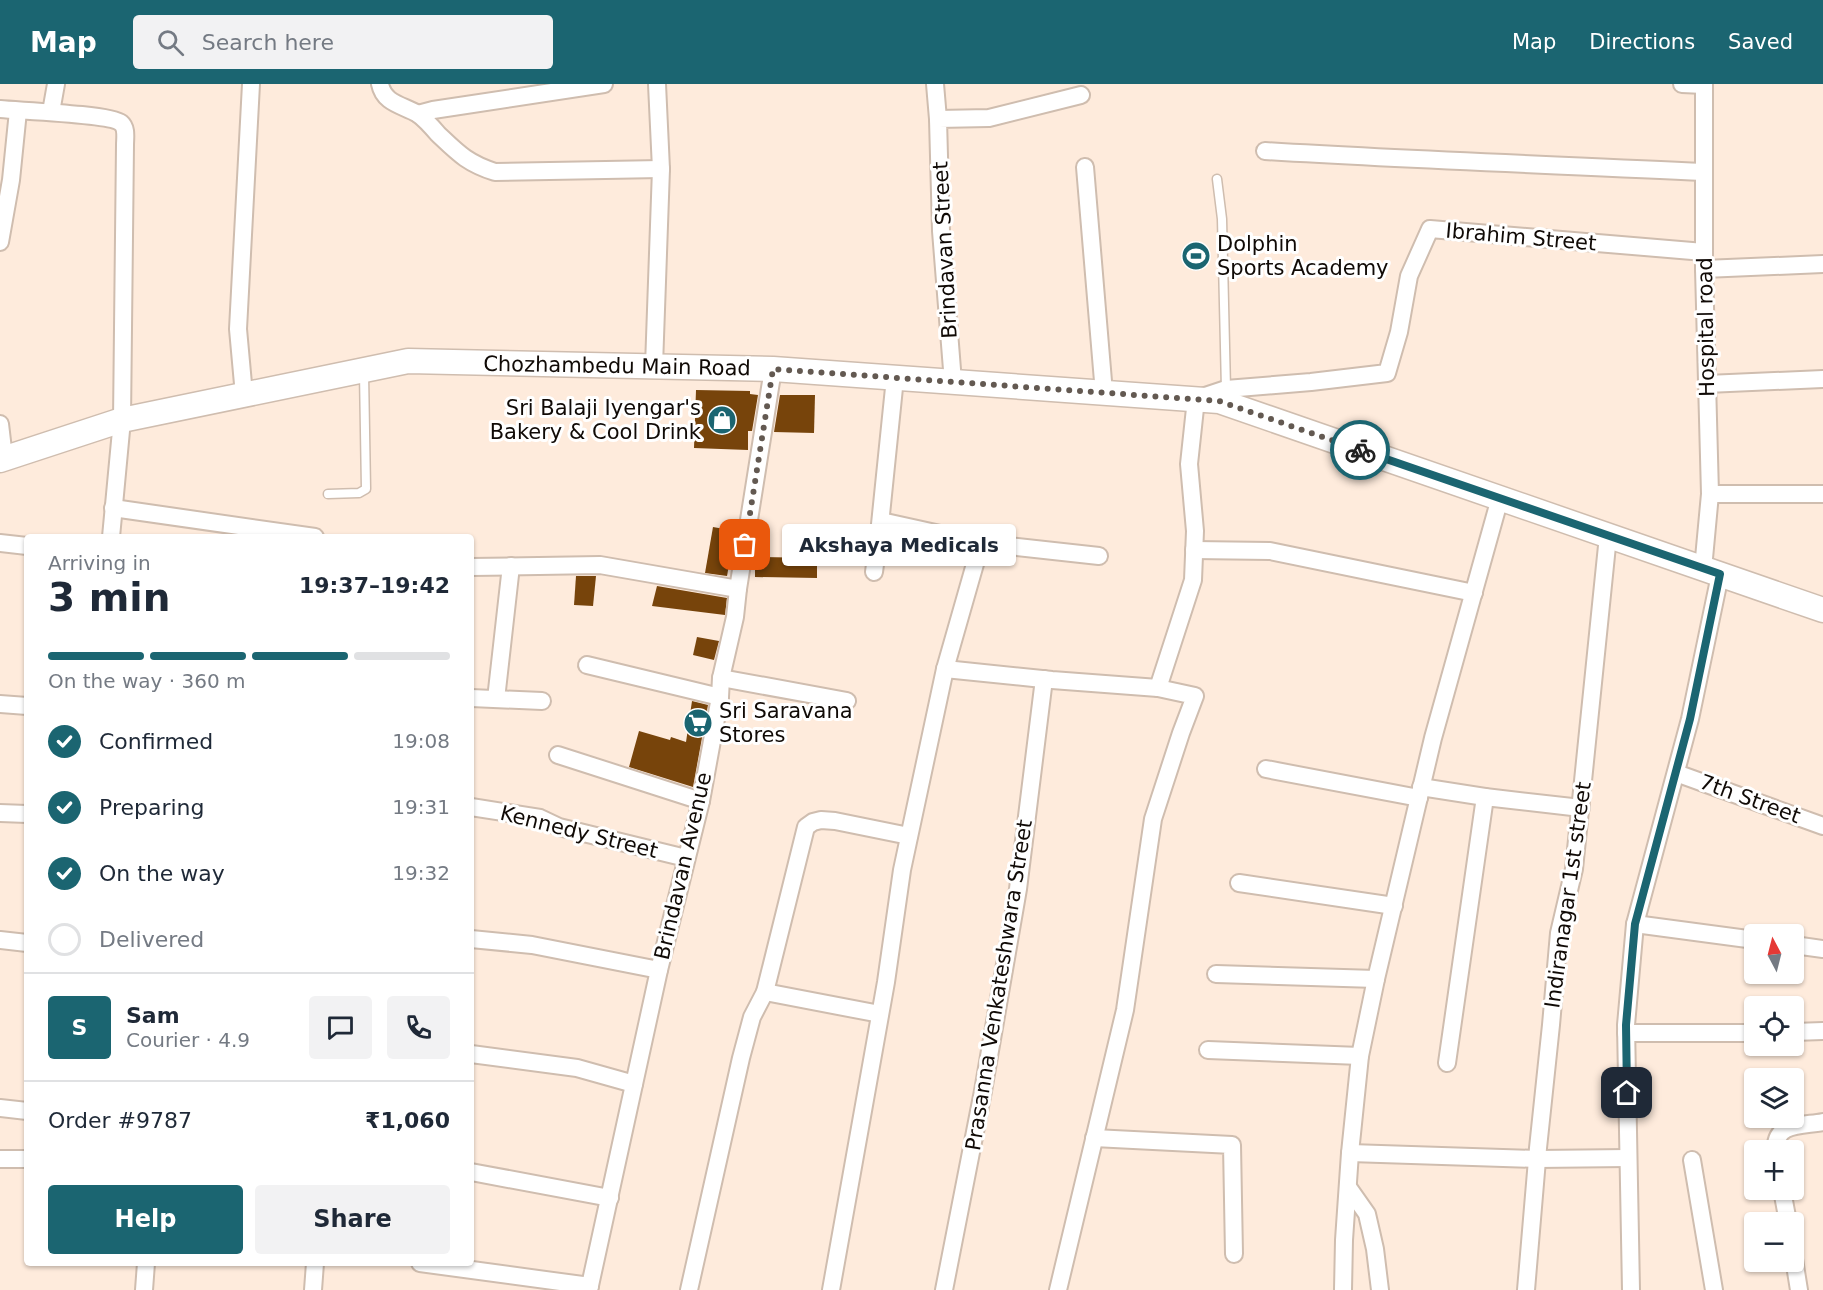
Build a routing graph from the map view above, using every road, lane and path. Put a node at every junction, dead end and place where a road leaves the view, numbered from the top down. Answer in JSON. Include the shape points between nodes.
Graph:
{"nodes":[{"id":1,"x":56,"y":84,"type":"edge"},
{"id":2,"x":251,"y":84,"type":"edge"},
{"id":3,"x":380,"y":84,"type":"edge"},
{"id":4,"x":604,"y":84,"type":"edge"},
{"id":5,"x":657,"y":84,"type":"edge"},
{"id":6,"x":935,"y":84,"type":"edge"},
{"id":7,"x":1682,"y":84,"type":"edge"},
{"id":8,"x":1704,"y":85,"type":"edge"},
{"id":9,"x":1081,"y":95,"type":"dead end"},
{"id":10,"x":0,"y":109,"type":"edge"},
{"id":11,"x":18,"y":111,"type":"junction"},
{"id":12,"x":51,"y":112,"type":"junction"},
{"id":13,"x":418,"y":114,"type":"junction"},
{"id":14,"x":938,"y":119,"type":"junction"},
{"id":15,"x":1265,"y":151,"type":"dead end"},
{"id":16,"x":1085,"y":167,"type":"dead end"},
{"id":17,"x":661,"y":169,"type":"junction"},
{"id":18,"x":1704,"y":172,"type":"junction"},
{"id":19,"x":1217,"y":179,"type":"dead end"},
{"id":20,"x":3,"y":211,"type":"edge"},
{"id":21,"x":0,"y":242,"type":"edge"},
{"id":22,"x":1704,"y":261,"type":"junction"},
{"id":23,"x":1823,"y":264,"type":"edge"},
{"id":24,"x":654,"y":366,"type":"junction"},
{"id":25,"x":773,"y":369,"type":"junction"},
{"id":26,"x":364,"y":370,"type":"junction"},
{"id":27,"x":895,"y":378,"type":"junction"},
{"id":28,"x":1823,"y":380,"type":"edge"},
{"id":29,"x":953,"y":382,"type":"junction"},
{"id":30,"x":1707,"y":384,"type":"junction"},
{"id":31,"x":1226,"y":389,"type":"junction"},
{"id":32,"x":1104,"y":393,"type":"junction"},
{"id":33,"x":244,"y":395,"type":"junction"},
{"id":34,"x":1196,"y":399,"type":"junction"},
{"id":35,"x":123,"y":420,"type":"junction"},
{"id":36,"x":0,"y":424,"type":"edge"},
{"id":37,"x":2,"y":459,"type":"edge"},
{"id":38,"x":328,"y":494,"type":"dead end"},
{"id":39,"x":1710,"y":494,"type":"junction"},
{"id":40,"x":1823,"y":494,"type":"edge"},
{"id":41,"x":1500,"y":498,"type":"junction"},
{"id":42,"x":113,"y":508,"type":"junction"},
{"id":43,"x":881,"y":521,"type":"junction"},
{"id":44,"x":111,"y":534,"type":"edge"},
{"id":45,"x":294,"y":534,"type":"edge"},
{"id":46,"x":1608,"y":536,"type":"junction"},
{"id":47,"x":0,"y":543,"type":"edge"},
{"id":48,"x":981,"y":543,"type":"junction"},
{"id":49,"x":24,"y":546,"type":"edge"},
{"id":50,"x":1194,"y":550,"type":"junction"},
{"id":51,"x":1100,"y":556,"type":"dead end"},
{"id":52,"x":511,"y":566,"type":"junction"},
{"id":53,"x":474,"y":567,"type":"edge"},
{"id":54,"x":874,"y":572,"type":"dead end"},
{"id":55,"x":1712,"y":572,"type":"junction"},
{"id":56,"x":738,"y":589,"type":"junction"},
{"id":57,"x":1474,"y":593,"type":"junction"},
{"id":58,"x":1823,"y":610,"type":"edge"},
{"id":59,"x":587,"y":665,"type":"dead end"},
{"id":60,"x":945,"y":669,"type":"junction"},
{"id":61,"x":722,"y":678,"type":"junction"},
{"id":62,"x":1044,"y":679,"type":"junction"},
{"id":63,"x":1158,"y":688,"type":"junction"},
{"id":64,"x":720,"y":697,"type":"junction"},
{"id":65,"x":474,"y":698,"type":"edge"},
{"id":66,"x":496,"y":699,"type":"junction"},
{"id":67,"x":542,"y":701,"type":"dead end"},
{"id":68,"x":847,"y":701,"type":"dead end"},
{"id":69,"x":0,"y":704,"type":"edge"},
{"id":70,"x":24,"y":706,"type":"edge"},
{"id":71,"x":558,"y":755,"type":"dead end"},
{"id":72,"x":1266,"y":769,"type":"dead end"},
{"id":73,"x":1676,"y":772,"type":"junction"},
{"id":74,"x":1420,"y":793,"type":"junction"},
{"id":75,"x":1485,"y":797,"type":"junction"},
{"id":76,"x":701,"y":801,"type":"junction"},
{"id":77,"x":474,"y":807,"type":"edge"},
{"id":78,"x":1581,"y":808,"type":"junction"},
{"id":79,"x":0,"y":813,"type":"edge"},
{"id":80,"x":24,"y":814,"type":"edge"},
{"id":81,"x":1823,"y":826,"type":"edge"},
{"id":82,"x":909,"y":836,"type":"junction"},
{"id":83,"x":686,"y":858,"type":"junction"},
{"id":84,"x":1239,"y":883,"type":"dead end"},
{"id":85,"x":1394,"y":906,"type":"junction"},
{"id":86,"x":1635,"y":924,"type":"junction"},
{"id":87,"x":474,"y":939,"type":"edge"},
{"id":88,"x":1744,"y":939,"type":"edge"},
{"id":89,"x":0,"y":940,"type":"edge"},
{"id":90,"x":24,"y":943,"type":"edge"},
{"id":91,"x":1804,"y":946,"type":"edge"},
{"id":92,"x":1823,"y":949,"type":"edge"},
{"id":93,"x":659,"y":970,"type":"junction"},
{"id":94,"x":1216,"y":974,"type":"dead end"},
{"id":95,"x":1376,"y":979,"type":"junction"},
{"id":96,"x":765,"y":992,"type":"junction"},
{"id":97,"x":880,"y":1014,"type":"junction"},
{"id":98,"x":1823,"y":1031,"type":"edge"},
{"id":99,"x":1804,"y":1032,"type":"edge"},
{"id":100,"x":1626,"y":1033,"type":"junction"},
{"id":101,"x":1744,"y":1033,"type":"edge"},
{"id":102,"x":1208,"y":1050,"type":"dead end"},
{"id":103,"x":474,"y":1054,"type":"edge"},
{"id":104,"x":1360,"y":1056,"type":"junction"},
{"id":105,"x":1447,"y":1063,"type":"dead end"},
{"id":106,"x":634,"y":1084,"type":"junction"},
{"id":107,"x":0,"y":1108,"type":"edge"},
{"id":108,"x":24,"y":1111,"type":"edge"},
{"id":109,"x":1823,"y":1122,"type":"edge"},
{"id":110,"x":1094,"y":1138,"type":"junction"},
{"id":111,"x":1777,"y":1140,"type":"edge"},
{"id":112,"x":1350,"y":1153,"type":"junction"},
{"id":113,"x":1628,"y":1158,"type":"junction"},
{"id":114,"x":0,"y":1159,"type":"edge"},
{"id":115,"x":24,"y":1159,"type":"edge"},
{"id":116,"x":1537,"y":1159,"type":"junction"},
{"id":117,"x":1692,"y":1160,"type":"dead end"},
{"id":118,"x":474,"y":1173,"type":"edge"},
{"id":119,"x":1348,"y":1187,"type":"junction"},
{"id":120,"x":610,"y":1197,"type":"junction"},
{"id":121,"x":1234,"y":1254,"type":"dead end"},
{"id":122,"x":146,"y":1266,"type":"edge"},
{"id":123,"x":315,"y":1266,"type":"edge"},
{"id":124,"x":440,"y":1266,"type":"edge"},
{"id":125,"x":1796,"y":1272,"type":"edge"},
{"id":126,"x":590,"y":1288,"type":"edge"},
{"id":127,"x":144,"y":1290,"type":"edge"},
{"id":128,"x":313,"y":1290,"type":"edge"},
{"id":129,"x":689,"y":1290,"type":"edge"},
{"id":130,"x":831,"y":1290,"type":"edge"},
{"id":131,"x":944,"y":1290,"type":"edge"},
{"id":132,"x":1058,"y":1290,"type":"edge"},
{"id":133,"x":1343,"y":1290,"type":"edge"},
{"id":134,"x":1380,"y":1290,"type":"edge"},
{"id":135,"x":1526,"y":1290,"type":"edge"},
{"id":136,"x":1631,"y":1290,"type":"edge"},
{"id":137,"x":1714,"y":1290,"type":"edge"},
{"id":138,"x":1799,"y":1290,"type":"edge"}],
"edges":[{"from":1,"to":12,"type":"street"},
{"from":2,"to":33,"type":"street","via":[[238,329]]},
{"from":3,"to":13,"type":"street","via":[[393,104]]},
{"from":4,"to":13,"type":"street"},
{"from":5,"to":17,"type":"street"},
{"from":6,"to":14,"type":"street","name":"Brindavan Street"},
{"from":7,"to":8,"type":"street"},
{"from":8,"to":18,"type":"street","name":"Hospital road"},
{"from":9,"to":14,"type":"street","via":[[989,118]]},
{"from":10,"to":11,"type":"street"},
{"from":11,"to":12,"type":"street"},
{"from":11,"to":20,"type":"street"},
{"from":12,"to":35,"type":"street","via":[[120,121],[124,127]]},
{"from":13,"to":17,"type":"street","via":[[455,151],[474,165],[495,172]]},
{"from":14,"to":29,"type":"street","name":"Brindavan Street","via":[[941,231]]},
{"from":15,"to":18,"type":"street"},
{"from":16,"to":32,"type":"street"},
{"from":17,"to":24,"type":"street"},
{"from":18,"to":22,"type":"street","name":"Hospital road"},
{"from":19,"to":31,"type":"lane","via":[[1222,219]]},
{"from":20,"to":21,"type":"street"},
{"from":22,"to":23,"type":"street"},
{"from":22,"to":30,"type":"street","name":"Hospital road"},
{"from":22,"to":31,"type":"street","name":"Ibrahim Street","via":[[1430,229],[1409,276],[1387,373]]},
{"from":24,"to":25,"type":"street","name":"Chozhambedu Main Road"},
{"from":24,"to":26,"type":"street","name":"Chozhambedu Main Road","via":[[408,361]]},
{"from":25,"to":27,"type":"street","name":"Chozhambedu Main Road"},
{"from":25,"to":56,"type":"street","name":"Brindavan Avenue"},
{"from":26,"to":33,"type":"street","name":"Chozhambedu Main Road"},
{"from":26,"to":38,"type":"lane","via":[[366,489],[359,493]]},
{"from":27,"to":29,"type":"street","name":"Chozhambedu Main Road"},
{"from":27,"to":43,"type":"street"},
{"from":28,"to":30,"type":"street"},
{"from":29,"to":32,"type":"street","name":"Chozhambedu Main Road"},
{"from":30,"to":39,"type":"street","name":"Hospital road"},
{"from":31,"to":34,"type":"street","name":"Ibrahim Street"},
{"from":32,"to":34,"type":"street","name":"Chozhambedu Main Road"},
{"from":33,"to":35,"type":"street","name":"Chozhambedu Main Road"},
{"from":34,"to":41,"type":"street","name":"Chozhambedu Main Road","via":[[1219,401]]},
{"from":34,"to":50,"type":"street","via":[[1189,464]]},
{"from":35,"to":37,"type":"street","name":"Chozhambedu Main Road"},
{"from":35,"to":42,"type":"street"},
{"from":36,"to":37,"type":"street"},
{"from":39,"to":40,"type":"street"},
{"from":39,"to":55,"type":"street","name":"Hospital road"},
{"from":41,"to":46,"type":"street","name":"Chozhambedu Main Road"},
{"from":41,"to":57,"type":"street"},
{"from":42,"to":44,"type":"street"},
{"from":42,"to":45,"type":"street"},
{"from":43,"to":48,"type":"street"},
{"from":43,"to":54,"type":"street"},
{"from":46,"to":55,"type":"street","name":"Chozhambedu Main Road"},
{"from":46,"to":78,"type":"street","name":"Indiranagar 1st street"},
{"from":47,"to":49,"type":"street"},
{"from":48,"to":51,"type":"street"},
{"from":48,"to":60,"type":"street"},
{"from":50,"to":57,"type":"street","via":[[1270,551]]},
{"from":50,"to":63,"type":"street","via":[[1193,580]]},
{"from":52,"to":53,"type":"street"},
{"from":52,"to":56,"type":"street","via":[[600,565]]},
{"from":52,"to":66,"type":"street"},
{"from":55,"to":58,"type":"street","name":"Chozhambedu Main Road"},
{"from":55,"to":73,"type":"street","name":"Hospital road","via":[[1690,719]]},
{"from":56,"to":61,"type":"street","name":"Brindavan Avenue"},
{"from":57,"to":74,"type":"street"},
{"from":59,"to":64,"type":"street"},
{"from":60,"to":62,"type":"street"},
{"from":60,"to":82,"type":"street"},
{"from":61,"to":64,"type":"street","name":"Brindavan Avenue"},
{"from":61,"to":68,"type":"street"},
{"from":62,"to":63,"type":"street"},
{"from":62,"to":131,"type":"street","name":"Prasanna Venkateshwara Street","via":[[1018,888]]},
{"from":63,"to":110,"type":"street","via":[[1195,696],[1153,819],[1125,1010]]},
{"from":64,"to":76,"type":"street","name":"Brindavan Avenue"},
{"from":65,"to":66,"type":"street"},
{"from":66,"to":67,"type":"street"},
{"from":69,"to":70,"type":"street"},
{"from":71,"to":76,"type":"street"},
{"from":72,"to":74,"type":"street"},
{"from":73,"to":81,"type":"street","name":"7th Street"},
{"from":73,"to":86,"type":"street","name":"Hospital road"},
{"from":74,"to":75,"type":"street"},
{"from":74,"to":85,"type":"street"},
{"from":75,"to":78,"type":"street"},
{"from":75,"to":105,"type":"street"},
{"from":76,"to":83,"type":"street","name":"Brindavan Avenue"},
{"from":77,"to":83,"type":"street","name":"Kennedy Street","via":[[540,818],[570,830]]},
{"from":78,"to":116,"type":"street","name":"Indiranagar 1st street","via":[[1574,869],[1559,933]]},
{"from":79,"to":80,"type":"street"},
{"from":82,"to":96,"type":"street","via":[[835,821],[821,820],[806,827]]},
{"from":82,"to":97,"type":"street"},
{"from":83,"to":93,"type":"street","name":"Brindavan Avenue"},
{"from":84,"to":85,"type":"street"},
{"from":85,"to":95,"type":"street"},
{"from":86,"to":88,"type":"street"},
{"from":86,"to":100,"type":"street","name":"Hospital road"},
{"from":87,"to":93,"type":"street","via":[[532,945]]},
{"from":89,"to":90,"type":"street"},
{"from":91,"to":92,"type":"street"},
{"from":93,"to":106,"type":"street","name":"Brindavan Avenue"},
{"from":94,"to":95,"type":"street"},
{"from":95,"to":104,"type":"street"},
{"from":96,"to":97,"type":"street"},
{"from":96,"to":129,"type":"street","via":[[752,1017],[741,1058]]},
{"from":97,"to":130,"type":"street"},
{"from":98,"to":99,"type":"street"},
{"from":100,"to":101,"type":"street"},
{"from":100,"to":113,"type":"street","name":"Hospital road"},
{"from":102,"to":104,"type":"street"},
{"from":103,"to":106,"type":"street","via":[[577,1068]]},
{"from":104,"to":112,"type":"street"},
{"from":106,"to":120,"type":"street","name":"Brindavan Avenue"},
{"from":107,"to":108,"type":"street"},
{"from":109,"to":111,"type":"street","via":[[1794,1126],[1781,1132]]},
{"from":110,"to":121,"type":"street","via":[[1232,1146]]},
{"from":110,"to":132,"type":"street"},
{"from":112,"to":116,"type":"street"},
{"from":112,"to":119,"type":"street"},
{"from":113,"to":116,"type":"street"},
{"from":113,"to":136,"type":"street","name":"Hospital road"},
{"from":114,"to":115,"type":"street"},
{"from":116,"to":135,"type":"street","name":"Indiranagar 1st street"},
{"from":117,"to":137,"type":"street"},
{"from":118,"to":120,"type":"street"},
{"from":119,"to":133,"type":"street"},
{"from":119,"to":134,"type":"street","via":[[1367,1214]]},
{"from":120,"to":126,"type":"street","name":"Brindavan Avenue"},
{"from":122,"to":127,"type":"street"},
{"from":123,"to":128,"type":"street"},
{"from":124,"to":126,"type":"street"},
{"from":125,"to":138,"type":"street"}]}
